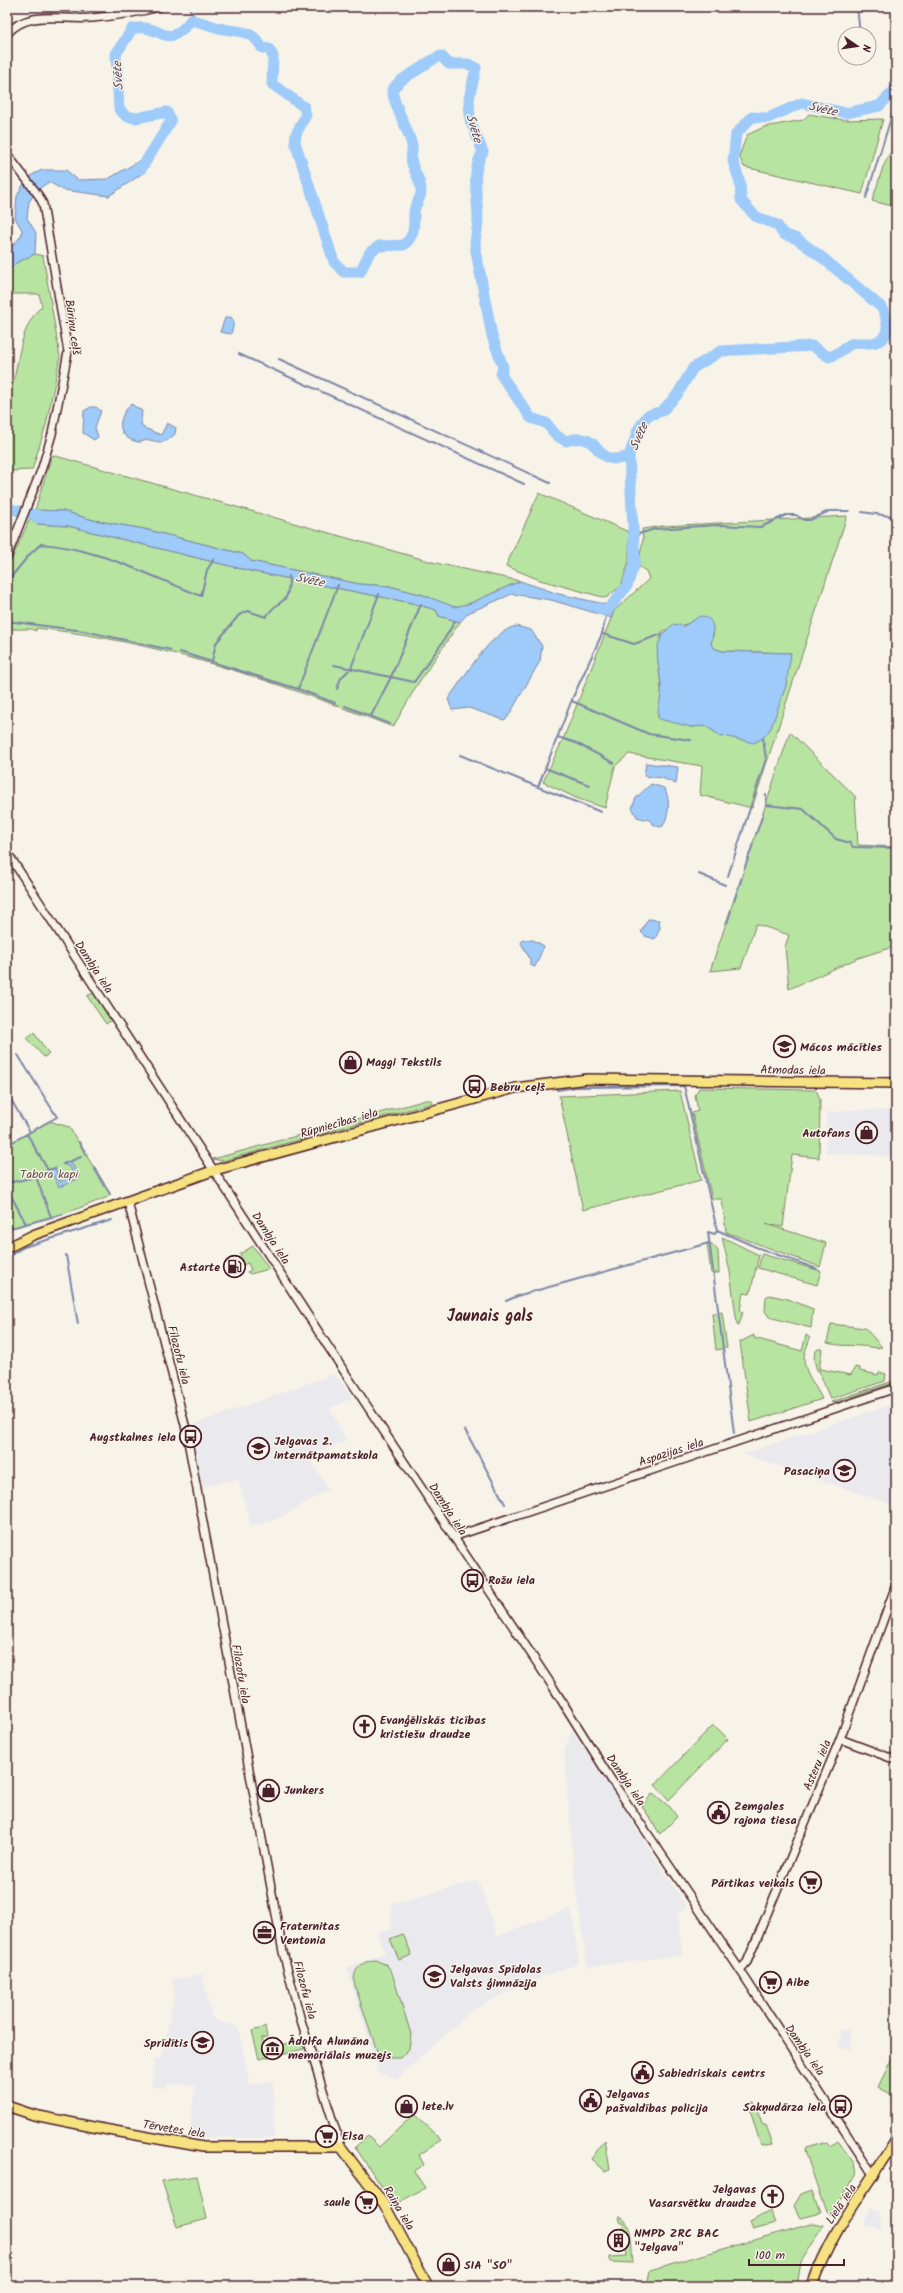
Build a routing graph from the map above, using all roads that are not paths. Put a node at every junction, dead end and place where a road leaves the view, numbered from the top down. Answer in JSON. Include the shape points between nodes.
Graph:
{"nodes":[{"id":1,"x":159,"y":7,"type":"edge"},
{"id":2,"x":7,"y":34,"type":"edge"},
{"id":3,"x":7,"y":154,"type":"edge"},
{"id":4,"x":7,"y":557,"type":"edge"},
{"id":5,"x":7,"y":852,"type":"edge"},
{"id":6,"x":689,"y":1080,"type":"joint"},
{"id":7,"x":896,"y":1083,"type":"edge"},
{"id":8,"x":215,"y":1170,"type":"junction"},
{"id":9,"x":128,"y":1202,"type":"junction"},
{"id":10,"x":7,"y":1248,"type":"edge"},
{"id":11,"x":896,"y":1388,"type":"edge"},
{"id":12,"x":453,"y":1537,"type":"junction"},
{"id":13,"x":896,"y":1585,"type":"edge"},
{"id":14,"x":840,"y":1738,"type":"junction"},
{"id":15,"x":896,"y":1760,"type":"edge"},
{"id":16,"x":740,"y":1970,"type":"junction"},
{"id":17,"x":7,"y":2106,"type":"edge"},
{"id":18,"x":896,"y":2139,"type":"edge"},
{"id":19,"x":341,"y":2147,"type":"junction"},
{"id":20,"x":874,"y":2176,"type":"junction"},
{"id":21,"x":428,"y":2286,"type":"edge"},
{"id":22,"x":812,"y":2286,"type":"edge"}],
"edges":[{"from":1,"to":2,"type":"street","via":[[93,18],[44,17],[20,23]]},
{"from":3,"to":4,"type":"street","name":"Būriņu ceļš","via":[[43,204],[68,352],[52,434]]},
{"from":5,"to":8,"type":"street","name":"Dambja iela"},
{"from":6,"to":7,"type":"main road","name":"Atmodas iela"},
{"from":6,"to":8,"type":"main road","name":"Rūpniecības iela","via":[[588,1079],[515,1088]]},
{"from":8,"to":9,"type":"main road","name":"Rūpniecības iela"},
{"from":8,"to":12,"type":"street","name":"Dambja iela"},
{"from":9,"to":10,"type":"main road","name":"Rūpniecības iela","via":[[33,1235]]},
{"from":9,"to":19,"type":"street","name":"Filozofu iela","via":[[185,1425],[283,1952],[300,2017]]},
{"from":11,"to":12,"type":"street","name":"Aspazijas iela"},
{"from":12,"to":16,"type":"street","name":"Dambja iela","via":[[612,1781]]},
{"from":13,"to":14,"type":"street","name":"Asteru iela"},
{"from":14,"to":15,"type":"street"},
{"from":14,"to":16,"type":"street","name":"Asteru iela","via":[[747,1962]]},
{"from":16,"to":20,"type":"street","name":"Dambja iela"},
{"from":17,"to":19,"type":"main road","name":"Tērvetes iela","via":[[34,2115],[203,2147]]},
{"from":18,"to":20,"type":"main road","name":"Lielā iela"},
{"from":19,"to":21,"type":"main road","name":"Raiņa iela","via":[[384,2204]]},
{"from":20,"to":22,"type":"main road","name":"Lielā iela","via":[[824,2255]]}]}
